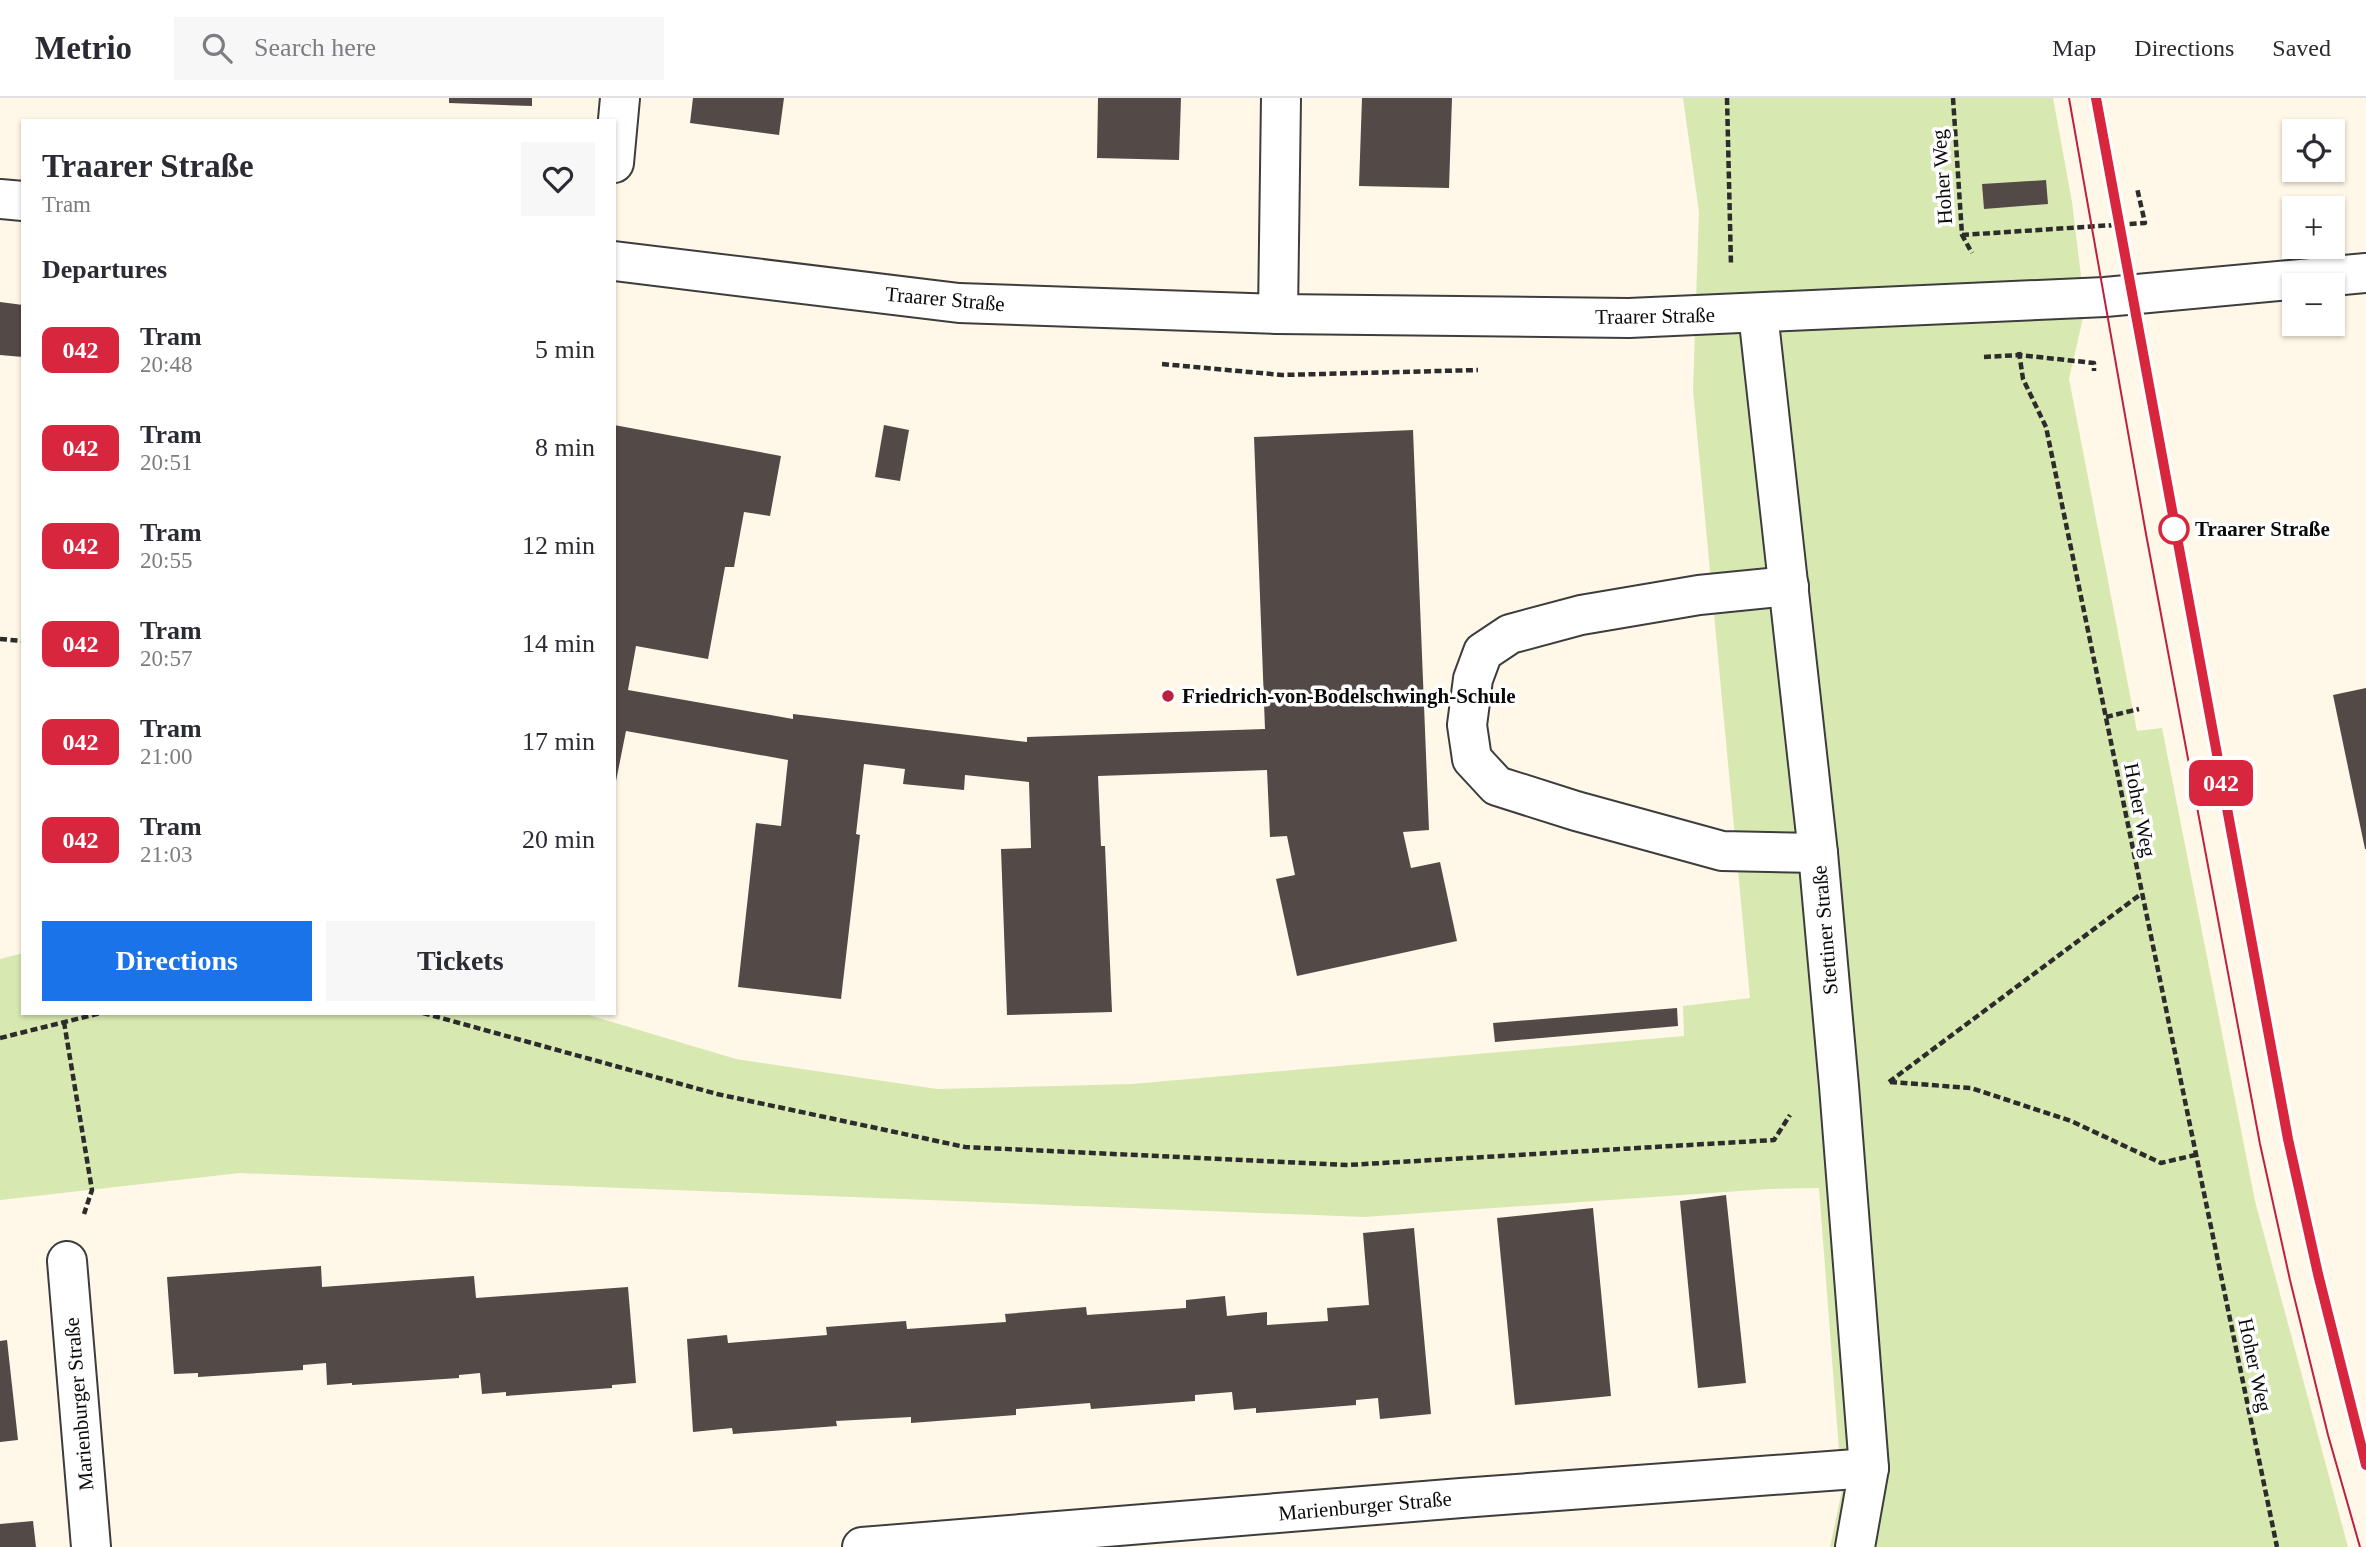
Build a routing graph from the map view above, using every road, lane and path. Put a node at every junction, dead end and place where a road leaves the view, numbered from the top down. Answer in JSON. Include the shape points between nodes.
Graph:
{"nodes":[{"id":1,"x":620,"y":98,"type":"edge"},
{"id":2,"x":1281,"y":98,"type":"edge"},
{"id":3,"x":1727,"y":98,"type":"edge"},
{"id":4,"x":1953,"y":98,"type":"edge"},
{"id":5,"x":616,"y":141,"type":"edge"},
{"id":6,"x":2137,"y":188,"type":"dead end"},
{"id":7,"x":0,"y":199,"type":"edge"},
{"id":8,"x":21,"y":201,"type":"edge"},
{"id":9,"x":1962,"y":235,"type":"junction"},
{"id":10,"x":616,"y":261,"type":"edge"},
{"id":11,"x":2366,"y":273,"type":"edge"},
{"id":12,"x":2008,"y":301,"type":"junction"},
{"id":13,"x":1745,"y":313,"type":"junction"},
{"id":14,"x":1278,"y":314,"type":"junction"},
{"id":15,"x":1789,"y":586,"type":"junction"},
{"id":16,"x":0,"y":639,"type":"edge"},
{"id":17,"x":21,"y":641,"type":"edge"},
{"id":18,"x":2139,"y":709,"type":"dead end"},
{"id":19,"x":2106,"y":717,"type":"junction"},
{"id":20,"x":1818,"y":853,"type":"junction"},
{"id":21,"x":2141,"y":894,"type":"junction"},
{"id":22,"x":93,"y":1015,"type":"edge"},
{"id":23,"x":430,"y":1015,"type":"edge"},
{"id":24,"x":64,"y":1022,"type":"junction"},
{"id":25,"x":0,"y":1038,"type":"edge"},
{"id":26,"x":1839,"y":1086,"type":"junction"},
{"id":27,"x":2195,"y":1155,"type":"junction"},
{"id":28,"x":67,"y":1261,"type":"joint"},
{"id":29,"x":1869,"y":1468,"type":"junction"},
{"id":30,"x":91,"y":1547,"type":"edge"},
{"id":31,"x":862,"y":1547,"type":"edge"},
{"id":32,"x":1855,"y":1547,"type":"edge"},
{"id":33,"x":2277,"y":1547,"type":"edge"}],
"edges":[{"from":1,"to":5,"type":"street"},
{"from":2,"to":14,"type":"street"},
{"from":3,"to":13,"type":"path"},
{"from":4,"to":9,"type":"path","name":"Hoher Weg"},
{"from":6,"to":9,"type":"path","via":[[2144,223]]},
{"from":7,"to":8,"type":"street"},
{"from":9,"to":12,"type":"path","name":"Hoher Weg","via":[[1970,251],[2006,282]]},
{"from":10,"to":14,"type":"street","name":"Traarer Straße","via":[[959,303]]},
{"from":11,"to":12,"type":"street","name":"Traarer Straße","via":[[2143,294]]},
{"from":12,"to":13,"type":"street","name":"Traarer Straße"},
{"from":12,"to":19,"type":"path","name":"Hoher Weg","via":[[2008,323],[2023,379],[2046,427]]},
{"from":13,"to":14,"type":"street","name":"Traarer Straße","via":[[1629,318]]},
{"from":13,"to":15,"type":"street","name":"Stettiner Straße"},
{"from":15,"to":20,"type":"street","name":"Stettiner Straße"},
{"from":15,"to":20,"type":"street","via":[[1699,595],[1581,615],[1510,634],[1483,652],[1473,678],[1467,725],[1472,760],[1497,786],[1722,850]]},
{"from":16,"to":17,"type":"path"},
{"from":18,"to":19,"type":"path"},
{"from":19,"to":21,"type":"path","name":"Hoher Weg"},
{"from":20,"to":26,"type":"street","name":"Stettiner Straße"},
{"from":21,"to":27,"type":"path","name":"Hoher Weg"},
{"from":21,"to":27,"type":"path","via":[[1888,1082],[1971,1088],[2071,1121],[2161,1163]]},
{"from":22,"to":24,"type":"path"},
{"from":23,"to":26,"type":"path","via":[[743,1099],[965,1147],[1048,1152],[1348,1165],[1774,1140],[1805,1091]]},
{"from":24,"to":25,"type":"path"},
{"from":24,"to":28,"type":"path","via":[[92,1190]]},
{"from":26,"to":29,"type":"street","name":"Stettiner Straße"},
{"from":27,"to":33,"type":"path","name":"Hoher Weg"},
{"from":28,"to":30,"type":"street","name":"Marienburger Straße"},
{"from":29,"to":31,"type":"street","name":"Marienburger Straße"},
{"from":29,"to":32,"type":"street","name":"Stettiner Straße"}]}
